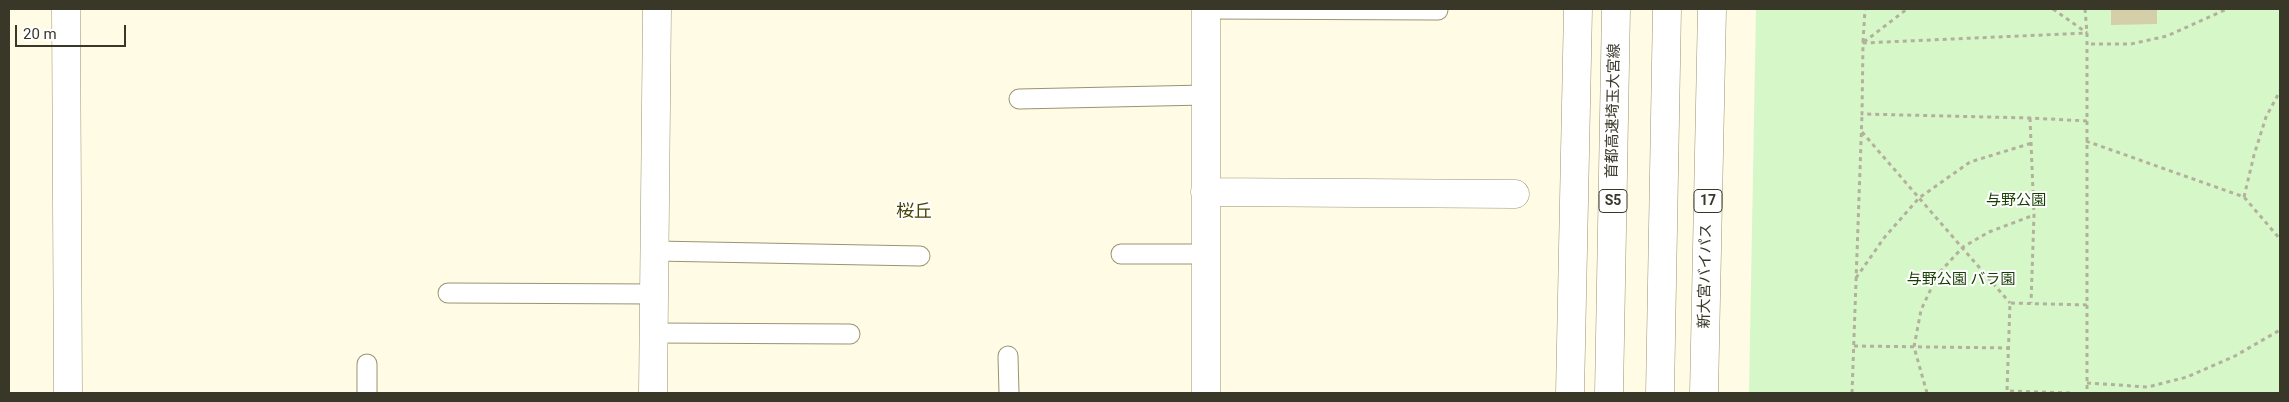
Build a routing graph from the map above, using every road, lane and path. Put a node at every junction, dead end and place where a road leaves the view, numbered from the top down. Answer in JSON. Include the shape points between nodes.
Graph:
{"nodes":[{"id":1,"x":66,"y":9,"type":"edge"},
{"id":2,"x":657,"y":9,"type":"edge"},
{"id":3,"x":1206,"y":9,"type":"edge"},
{"id":4,"x":1578,"y":9,"type":"edge"},
{"id":5,"x":1616,"y":9,"type":"edge"},
{"id":6,"x":1667,"y":9,"type":"edge"},
{"id":7,"x":1712,"y":9,"type":"edge"},
{"id":8,"x":1865,"y":9,"type":"edge"},
{"id":9,"x":1907,"y":9,"type":"edge"},
{"id":10,"x":2053,"y":9,"type":"edge"},
{"id":11,"x":2086,"y":9,"type":"edge"},
{"id":12,"x":2227,"y":9,"type":"edge"},
{"id":13,"x":1438,"y":10,"type":"edge"},
{"id":14,"x":2087,"y":33,"type":"junction"},
{"id":15,"x":1863,"y":43,"type":"junction"},
{"id":16,"x":2091,"y":44,"type":"dead end"},
{"id":17,"x":2280,"y":91,"type":"edge"},
{"id":18,"x":1205,"y":95,"type":"junction"},
{"id":19,"x":1019,"y":99,"type":"dead end"},
{"id":20,"x":1862,"y":114,"type":"junction"},
{"id":21,"x":2030,"y":118,"type":"junction"},
{"id":22,"x":2087,"y":121,"type":"junction"},
{"id":23,"x":1862,"y":131,"type":"junction"},
{"id":24,"x":2086,"y":141,"type":"junction"},
{"id":25,"x":2032,"y":144,"type":"junction"},
{"id":26,"x":1205,"y":192,"type":"junction"},
{"id":27,"x":1515,"y":194,"type":"dead end"},
{"id":28,"x":2244,"y":197,"type":"junction"},
{"id":29,"x":1919,"y":198,"type":"junction"},
{"id":30,"x":2034,"y":215,"type":"junction"},
{"id":31,"x":2280,"y":239,"type":"edge"},
{"id":32,"x":1963,"y":247,"type":"junction"},
{"id":33,"x":655,"y":251,"type":"junction"},
{"id":34,"x":1121,"y":254,"type":"dead end"},
{"id":35,"x":1206,"y":254,"type":"junction"},
{"id":36,"x":920,"y":256,"type":"dead end"},
{"id":37,"x":1855,"y":279,"type":"junction"},
{"id":38,"x":448,"y":293,"type":"dead end"},
{"id":39,"x":654,"y":294,"type":"junction"},
{"id":40,"x":2010,"y":303,"type":"junction"},
{"id":41,"x":2031,"y":303,"type":"junction"},
{"id":42,"x":2088,"y":305,"type":"junction"},
{"id":43,"x":2280,"y":330,"type":"edge"},
{"id":44,"x":654,"y":333,"type":"junction"},
{"id":45,"x":850,"y":334,"type":"dead end"},
{"id":46,"x":1854,"y":346,"type":"junction"},
{"id":47,"x":1914,"y":347,"type":"junction"},
{"id":48,"x":2008,"y":348,"type":"junction"},
{"id":49,"x":1008,"y":356,"type":"dead end"},
{"id":50,"x":367,"y":364,"type":"dead end"},
{"id":51,"x":2087,"y":383,"type":"junction"},
{"id":52,"x":2006,"y":392,"type":"edge"},
{"id":53,"x":2033,"y":392,"type":"edge"},
{"id":54,"x":68,"y":393,"type":"edge"},
{"id":55,"x":367,"y":393,"type":"edge"},
{"id":56,"x":653,"y":393,"type":"edge"},
{"id":57,"x":1010,"y":393,"type":"edge"},
{"id":58,"x":1206,"y":393,"type":"edge"},
{"id":59,"x":1570,"y":393,"type":"edge"},
{"id":60,"x":1609,"y":393,"type":"edge"},
{"id":61,"x":1660,"y":393,"type":"edge"},
{"id":62,"x":1704,"y":393,"type":"edge"},
{"id":63,"x":1852,"y":393,"type":"edge"},
{"id":64,"x":1927,"y":393,"type":"edge"},
{"id":65,"x":2070,"y":393,"type":"edge"},
{"id":66,"x":2087,"y":393,"type":"edge"}],
"edges":[{"from":1,"to":54,"type":"main road"},
{"from":2,"to":33,"type":"main road"},
{"from":3,"to":13,"type":"lane"},
{"from":3,"to":18,"type":"main road"},
{"from":4,"to":59,"type":"main road"},
{"from":5,"to":60,"type":"main road","name":"首都高速埼玉大宮線","number":"S5"},
{"from":6,"to":61,"type":"main road"},
{"from":7,"to":62,"type":"main road","name":"新大宮バイパス","number":"17"},
{"from":8,"to":15,"type":"path"},
{"from":9,"to":15,"type":"path"},
{"from":10,"to":14,"type":"path"},
{"from":11,"to":14,"type":"path"},
{"from":12,"to":16,"type":"path","via":[[2167,36],[2131,44]]},
{"from":14,"to":15,"type":"path"},
{"from":14,"to":22,"type":"path"},
{"from":15,"to":20,"type":"path"},
{"from":17,"to":28,"type":"path","via":[[2264,124]]},
{"from":18,"to":19,"type":"lane"},
{"from":18,"to":26,"type":"main road"},
{"from":20,"to":21,"type":"path"},
{"from":20,"to":23,"type":"path"},
{"from":21,"to":22,"type":"path"},
{"from":21,"to":25,"type":"path"},
{"from":22,"to":24,"type":"path"},
{"from":23,"to":29,"type":"path"},
{"from":23,"to":37,"type":"path"},
{"from":24,"to":28,"type":"path"},
{"from":24,"to":42,"type":"path"},
{"from":25,"to":29,"type":"path","via":[[1970,162]]},
{"from":25,"to":30,"type":"path"},
{"from":26,"to":27,"type":"main road"},
{"from":26,"to":35,"type":"main road"},
{"from":28,"to":31,"type":"path"},
{"from":29,"to":32,"type":"path"},
{"from":29,"to":37,"type":"path","via":[[1884,238]]},
{"from":30,"to":32,"type":"path","via":[[1989,232]]},
{"from":30,"to":41,"type":"path"},
{"from":32,"to":40,"type":"path"},
{"from":32,"to":47,"type":"path","via":[[1938,274],[1922,310]]},
{"from":33,"to":36,"type":"lane"},
{"from":33,"to":39,"type":"main road"},
{"from":34,"to":35,"type":"lane"},
{"from":35,"to":58,"type":"main road"},
{"from":37,"to":46,"type":"path"},
{"from":38,"to":39,"type":"lane"},
{"from":39,"to":44,"type":"main road"},
{"from":40,"to":41,"type":"path"},
{"from":40,"to":48,"type":"path"},
{"from":41,"to":42,"type":"path"},
{"from":42,"to":51,"type":"path"},
{"from":43,"to":51,"type":"path","via":[[2236,356],[2187,377],[2148,387]]},
{"from":44,"to":45,"type":"lane"},
{"from":44,"to":56,"type":"main road"},
{"from":46,"to":47,"type":"path"},
{"from":46,"to":63,"type":"path"},
{"from":47,"to":48,"type":"path"},
{"from":47,"to":64,"type":"path"},
{"from":48,"to":52,"type":"path"},
{"from":49,"to":57,"type":"lane"},
{"from":50,"to":55,"type":"lane"},
{"from":51,"to":66,"type":"path"},
{"from":52,"to":53,"type":"path"},
{"from":53,"to":65,"type":"path"}]}
